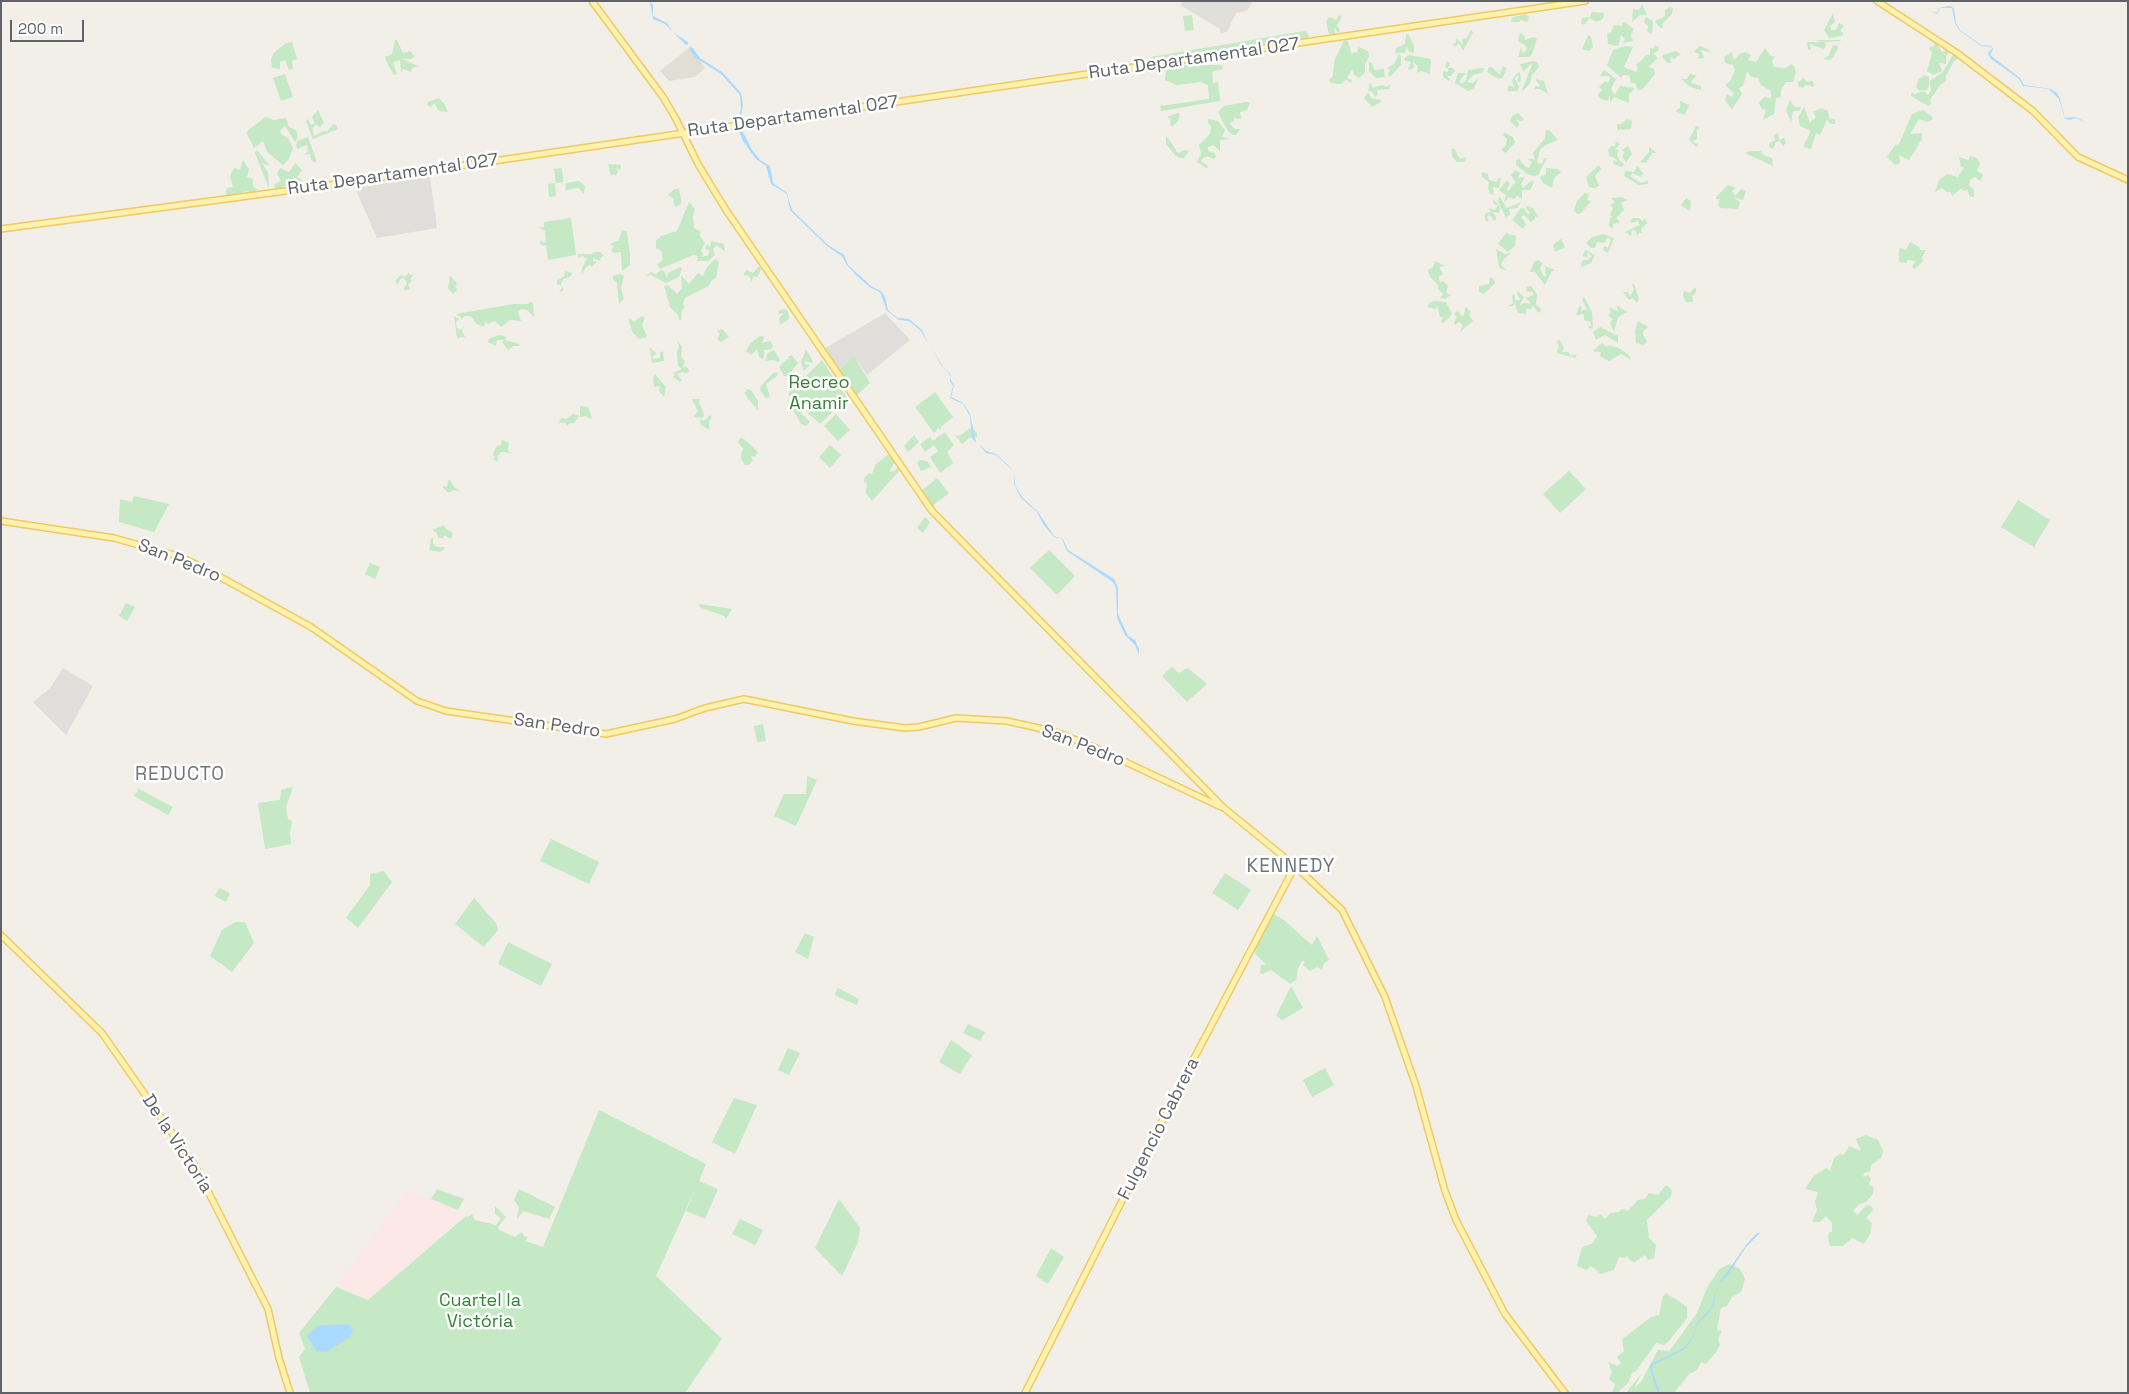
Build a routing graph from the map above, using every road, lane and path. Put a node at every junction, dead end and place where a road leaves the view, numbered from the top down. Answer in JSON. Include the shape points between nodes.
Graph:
{"nodes":[{"id":1,"x":592,"y":1,"type":"edge"},
{"id":2,"x":1585,"y":1,"type":"edge"},
{"id":3,"x":1877,"y":1,"type":"edge"},
{"id":4,"x":683,"y":133,"type":"junction"},
{"id":5,"x":2128,"y":180,"type":"edge"},
{"id":6,"x":1,"y":228,"type":"edge"},
{"id":7,"x":1,"y":521,"type":"edge"},
{"id":8,"x":1211,"y":796,"type":"junction"},
{"id":9,"x":1207,"y":801,"type":"junction"},
{"id":10,"x":1224,"y":808,"type":"junction"},
{"id":11,"x":1295,"y":866,"type":"junction"},
{"id":12,"x":1,"y":935,"type":"edge"},
{"id":13,"x":290,"y":1393,"type":"edge"},
{"id":14,"x":1025,"y":1393,"type":"edge"},
{"id":15,"x":1565,"y":1393,"type":"edge"}],
"edges":[{"from":1,"to":4,"type":"main road","via":[[657,89]]},
{"from":2,"to":4,"type":"main road","name":"Ruta Departamental 027"},
{"from":3,"to":5,"type":"main road","via":[[1956,53],[2033,111],[2078,157]]},
{"from":4,"to":6,"type":"main road","name":"Ruta Departamental 027","via":[[322,186]]},
{"from":4,"to":8,"type":"main road","via":[[702,171],[752,250],[930,507]]},
{"from":7,"to":9,"type":"main road","name":"San Pedro","via":[[114,538],[178,556],[311,627],[417,701],[446,711],[606,734],[744,699],[905,728],[920,728],[956,718],[1007,721],[1056,732]]},
{"from":8,"to":9,"type":"main road"},
{"from":8,"to":10,"type":"main road"},
{"from":9,"to":10,"type":"main road","name":"San Pedro"},
{"from":10,"to":11,"type":"main road"},
{"from":11,"to":14,"type":"main road","name":"Fulgencio Cabrera","via":[[1181,1083]]},
{"from":11,"to":15,"type":"main road","via":[[1337,904],[1362,947],[1385,996],[1405,1052],[1456,1220],[1505,1314]]},
{"from":12,"to":13,"type":"main road","name":"De la Victoria","via":[[102,1033],[195,1166],[264,1294],[278,1358]]}]}
